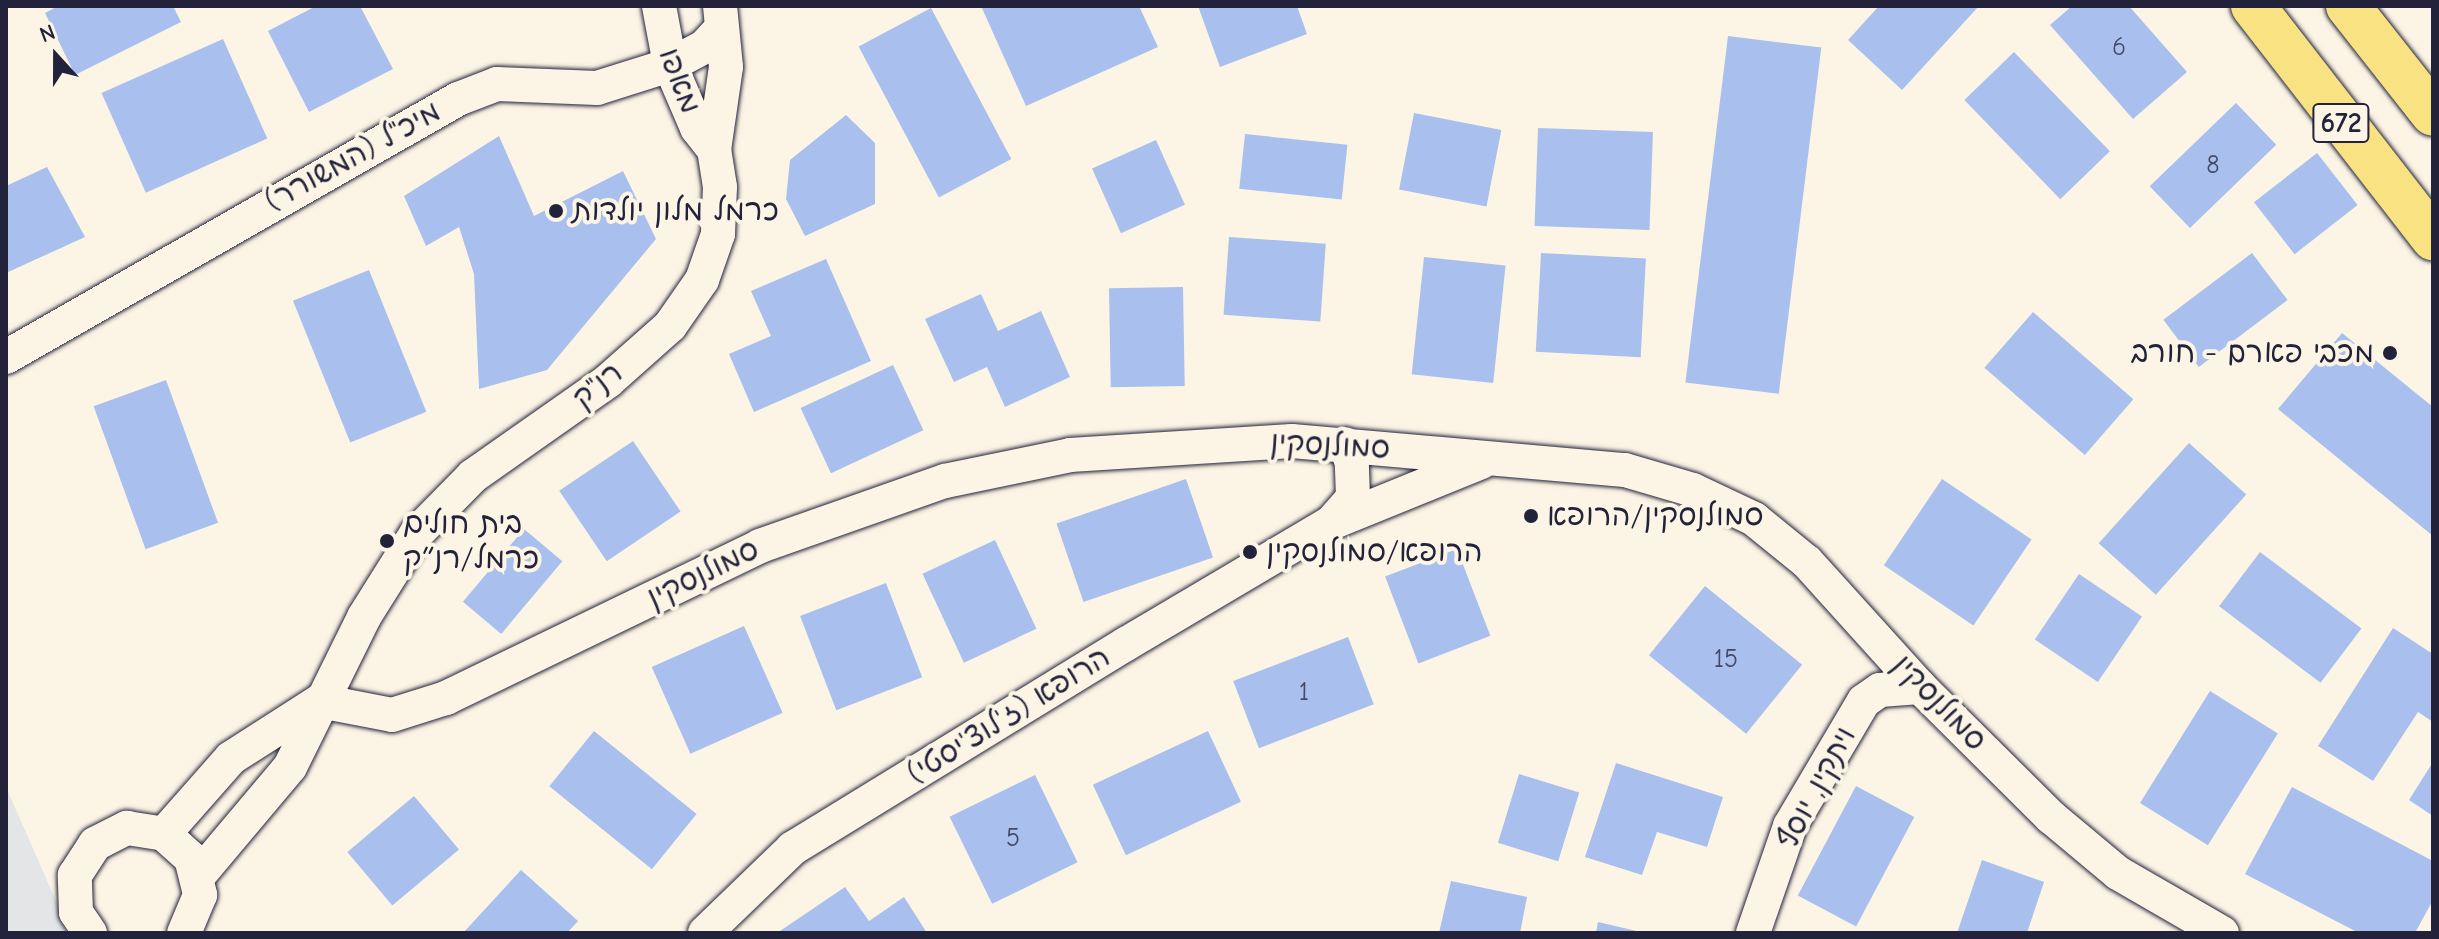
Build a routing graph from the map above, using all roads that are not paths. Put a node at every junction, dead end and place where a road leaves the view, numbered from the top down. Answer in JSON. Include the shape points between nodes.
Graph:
{"nodes":[{"id":1,"x":659,"y":6,"type":"edge"},
{"id":2,"x":2253,"y":6,"type":"edge"},
{"id":3,"x":2348,"y":6,"type":"edge"},
{"id":4,"x":720,"y":18,"type":"edge"},
{"id":5,"x":670,"y":65,"type":"junction"},
{"id":6,"x":2433,"y":114,"type":"edge"},
{"id":7,"x":714,"y":150,"type":"junction"},
{"id":8,"x":2433,"y":238,"type":"edge"},
{"id":9,"x":6,"y":357,"type":"edge"},
{"id":10,"x":1345,"y":444,"type":"junction"},
{"id":11,"x":1485,"y":460,"type":"junction"},
{"id":12,"x":1331,"y":523,"type":"junction"},
{"id":13,"x":1920,"y":687,"type":"junction"},
{"id":14,"x":320,"y":701,"type":"junction"},
{"id":15,"x":164,"y":834,"type":"junction"},
{"id":16,"x":199,"y":875,"type":"junction"},
{"id":17,"x":90,"y":933,"type":"edge"},
{"id":18,"x":184,"y":933,"type":"edge"},
{"id":19,"x":705,"y":933,"type":"edge"},
{"id":20,"x":1753,"y":933,"type":"edge"},
{"id":21,"x":2222,"y":933,"type":"edge"}],
"edges":[{"from":1,"to":5,"type":"street","name":"מאפו"},
{"from":2,"to":8,"type":"main road","number":"672"},
{"from":3,"to":6,"type":"main road","number":"672"},
{"from":4,"to":5,"type":"street","name":"מיכ\"ל (המשורר)","via":[[705,46]]},
{"from":4,"to":7,"type":"street","name":"רנ\"ק","via":[[726,67]]},
{"from":5,"to":7,"type":"street","name":"מאפו","via":[[697,128]]},
{"from":5,"to":9,"type":"street","name":"מיכ\"ל (המשורר)","via":[[597,88],[497,84],[458,99]]},
{"from":7,"to":14,"type":"street","name":"רנ\"ק","via":[[720,187],[718,234],[702,280],[670,326],[608,381],[473,476],[416,534]]},
{"from":10,"to":11,"type":"street","name":"סמולנסקין"},
{"from":10,"to":12,"type":"street","name":"הרופא (ז'לוצ'יסטי)","via":[[1352,463],[1353,498]]},
{"from":10,"to":14,"type":"street","name":"סמולנסקין","via":[[1292,441],[1132,449],[1070,455],[945,481],[760,546],[446,698],[392,715]]},
{"from":11,"to":12,"type":"street","name":"הרופא (ז'לוצ'יסטי)"},
{"from":11,"to":13,"type":"street","name":"סמולנסקין","via":[[1625,470],[1693,490],[1754,519],[1807,562]]},
{"from":12,"to":19,"type":"street","name":"הרופא (ז'לוצ'יסטי)","via":[[793,848]]},
{"from":13,"to":20,"type":"street","name":"ויתקין, יוסף","via":[[1880,690],[1864,701],[1790,826]]},
{"from":13,"to":21,"type":"street","name":"סמולנסקין","via":[[2051,817],[2118,873]]},
{"from":14,"to":15,"type":"street","name":"רנ\"ק","via":[[231,758]]},
{"from":14,"to":16,"type":"street","name":"רנ\"ק","via":[[290,767]]},
{"from":15,"to":16,"type":"street","via":[[180,844]]},
{"from":15,"to":17,"type":"street","via":[[127,828],[110,833],[82,858],[73,893],[76,912]]},
{"from":16,"to":18,"type":"street","via":[[196,914]]}]}
